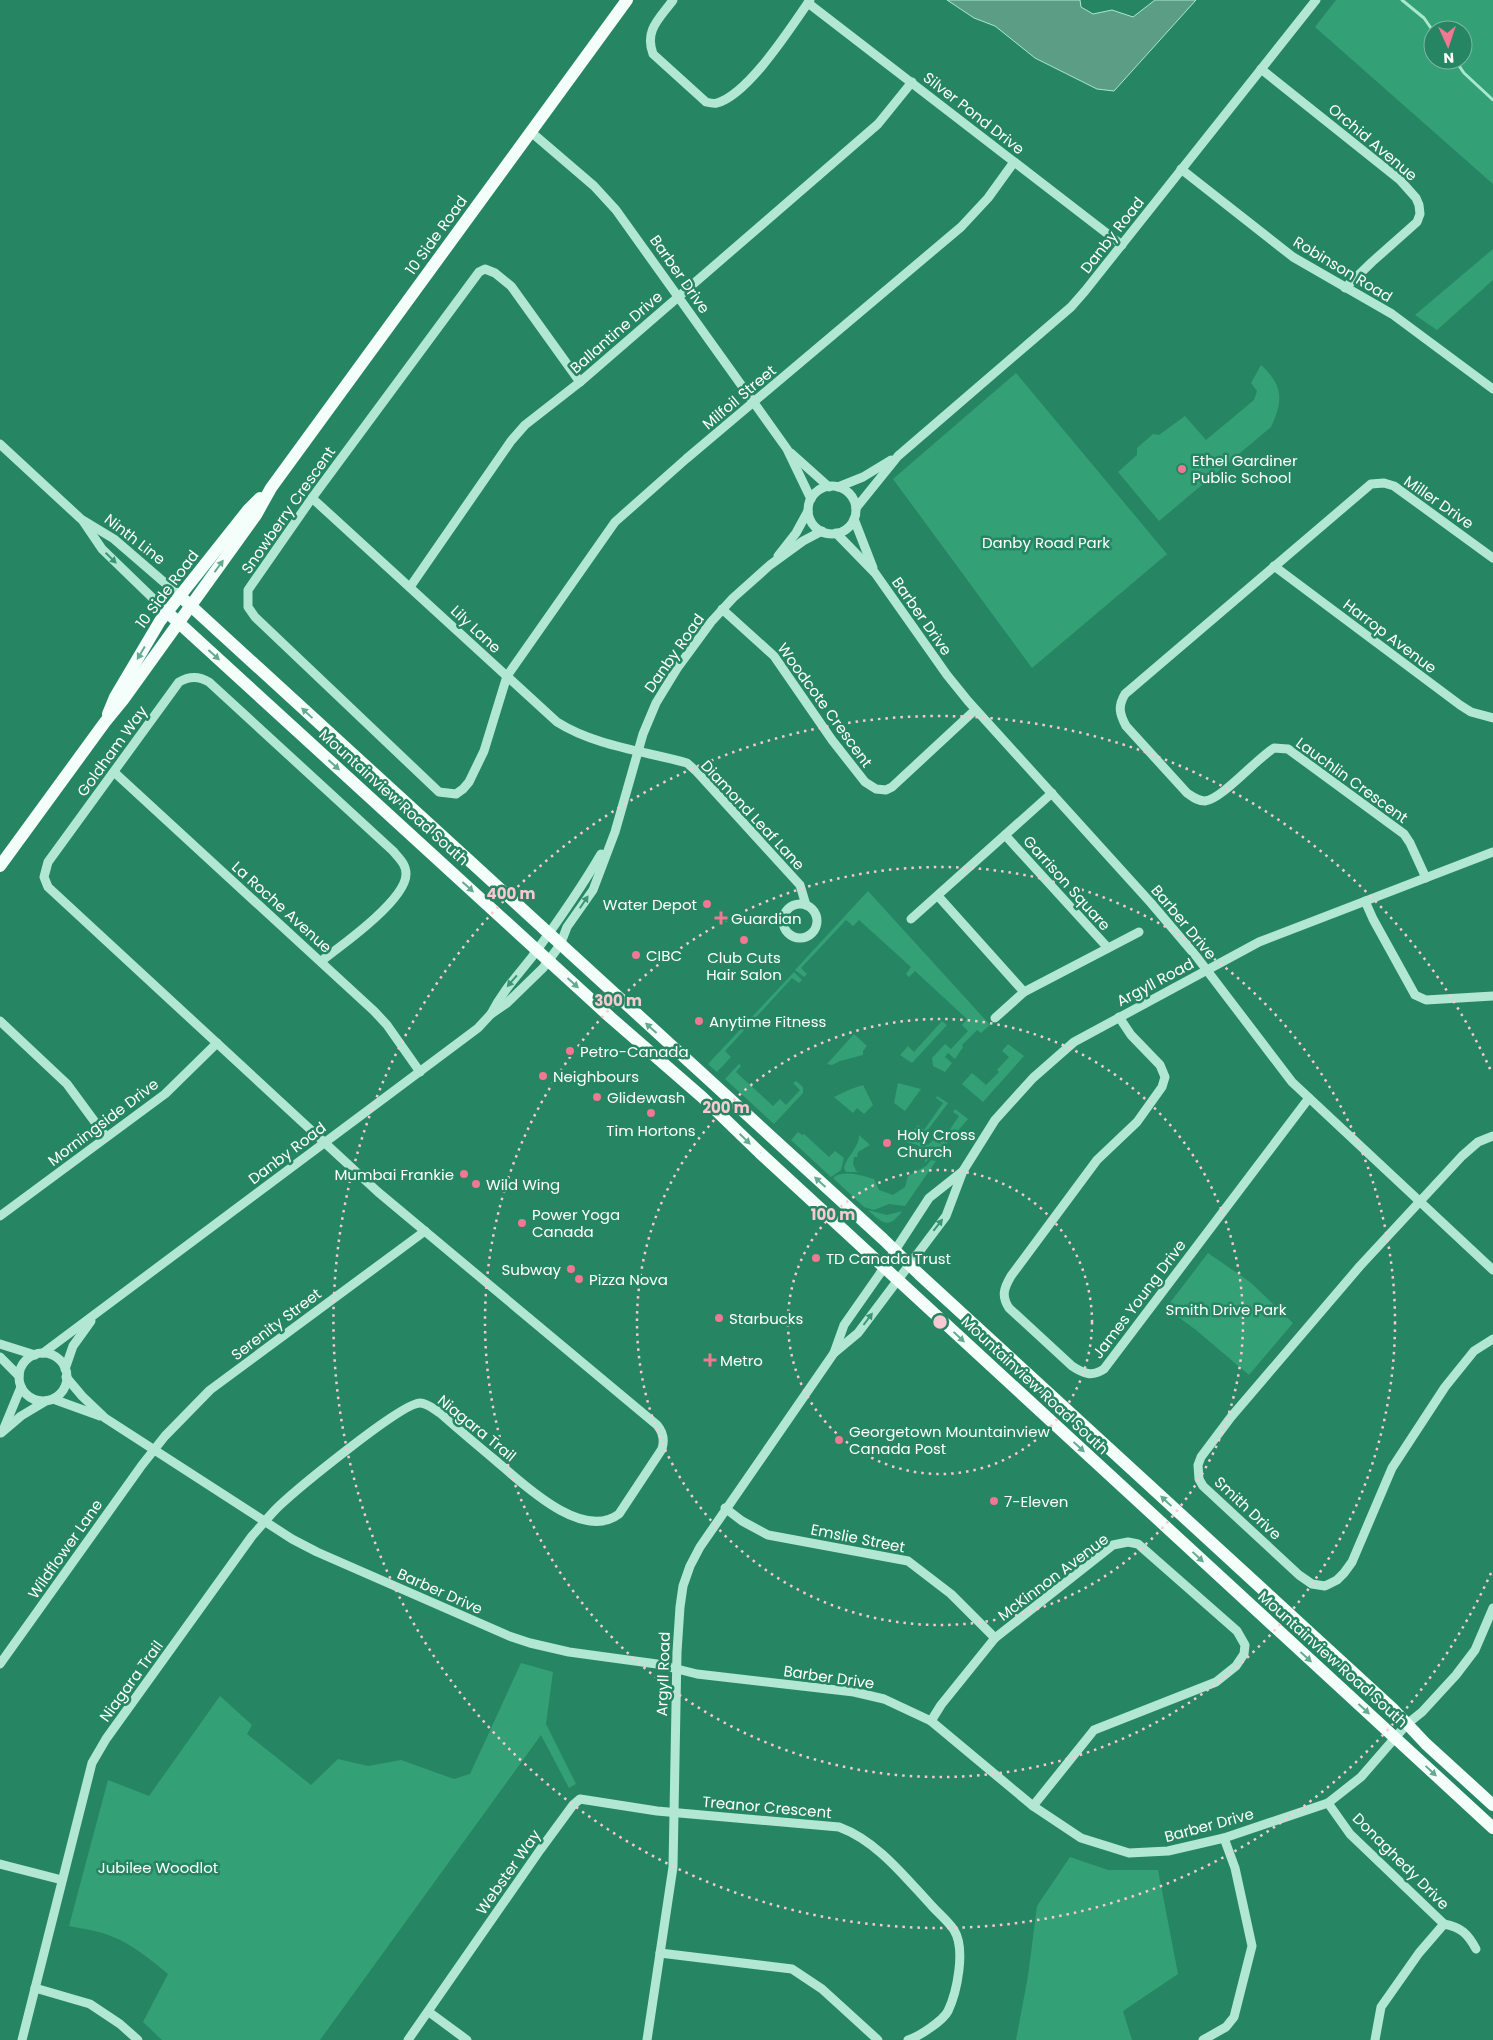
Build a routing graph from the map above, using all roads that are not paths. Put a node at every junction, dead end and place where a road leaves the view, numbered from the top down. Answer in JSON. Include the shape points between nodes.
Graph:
{"nodes":[{"id":1,"x":627,"y":0,"type":"edge"},
{"id":2,"x":673,"y":0,"type":"edge"},
{"id":3,"x":1316,"y":0,"type":"edge"},
{"id":4,"x":809,"y":1,"type":"edge"},
{"id":5,"x":1261,"y":69,"type":"junction"},
{"id":6,"x":912,"y":82,"type":"junction"},
{"id":7,"x":531,"y":132,"type":"junction"},
{"id":8,"x":1014,"y":162,"type":"junction"},
{"id":9,"x":1181,"y":169,"type":"junction"},
{"id":10,"x":1122,"y":245,"type":"junction"},
{"id":11,"x":1346,"y":288,"type":"junction"},
{"id":12,"x":679,"y":296,"type":"junction"},
{"id":13,"x":580,"y":382,"type":"junction"},
{"id":14,"x":1491,"y":384,"type":"edge"},
{"id":15,"x":754,"y":403,"type":"junction"},
{"id":16,"x":0,"y":444,"type":"edge"},
{"id":17,"x":787,"y":449,"type":"junction"},
{"id":18,"x":898,"y":456,"type":"junction"},
{"id":19,"x":833,"y":487,"type":"junction"},
{"id":20,"x":271,"y":488,"type":"junction"},
{"id":21,"x":312,"y":498,"type":"junction"},
{"id":22,"x":811,"y":499,"type":"junction"},
{"id":23,"x":856,"y":508,"type":"junction"},
{"id":24,"x":808,"y":511,"type":"junction"},
{"id":25,"x":81,"y":519,"type":"junction"},
{"id":26,"x":854,"y":520,"type":"junction"},
{"id":27,"x":822,"y":532,"type":"junction"},
{"id":28,"x":836,"y":534,"type":"junction"},
{"id":29,"x":1493,"y":558,"type":"edge"},
{"id":30,"x":770,"y":565,"type":"junction"},
{"id":31,"x":1274,"y":566,"type":"junction"},
{"id":32,"x":875,"y":573,"type":"junction"},
{"id":33,"x":410,"y":588,"type":"junction"},
{"id":34,"x":180,"y":596,"type":"junction"},
{"id":35,"x":190,"y":606,"type":"junction"},
{"id":36,"x":722,"y":609,"type":"junction"},
{"id":37,"x":168,"y":612,"type":"junction"},
{"id":38,"x":178,"y":622,"type":"junction"},
{"id":39,"x":507,"y":676,"type":"junction"},
{"id":40,"x":975,"y":710,"type":"junction"},
{"id":41,"x":1493,"y":718,"type":"edge"},
{"id":42,"x":105,"y":722,"type":"junction"},
{"id":43,"x":637,"y":750,"type":"junction"},
{"id":44,"x":114,"y":772,"type":"junction"},
{"id":45,"x":1052,"y":793,"type":"junction"},
{"id":46,"x":615,"y":832,"type":"junction"},
{"id":47,"x":1005,"y":836,"type":"junction"},
{"id":48,"x":1493,"y":852,"type":"edge"},
{"id":49,"x":0,"y":866,"type":"edge"},
{"id":50,"x":1426,"y":878,"type":"junction"},
{"id":51,"x":938,"y":896,"type":"junction"},
{"id":52,"x":1365,"y":901,"type":"junction"},
{"id":53,"x":806,"y":905,"type":"dead end"},
{"id":54,"x":912,"y":920,"type":"dead end"},
{"id":55,"x":1139,"y":932,"type":"dead end"},
{"id":56,"x":549,"y":934,"type":"junction"},
{"id":57,"x":560,"y":945,"type":"junction"},
{"id":58,"x":1108,"y":948,"type":"junction"},
{"id":59,"x":537,"y":950,"type":"junction"},
{"id":60,"x":321,"y":961,"type":"junction"},
{"id":61,"x":549,"y":961,"type":"junction"},
{"id":62,"x":1207,"y":970,"type":"junction"},
{"id":63,"x":1024,"y":992,"type":"junction"},
{"id":64,"x":1493,"y":996,"type":"edge"},
{"id":65,"x":491,"y":1014,"type":"junction"},
{"id":66,"x":1119,"y":1016,"type":"junction"},
{"id":67,"x":995,"y":1018,"type":"dead end"},
{"id":68,"x":0,"y":1021,"type":"edge"},
{"id":69,"x":217,"y":1043,"type":"junction"},
{"id":70,"x":420,"y":1072,"type":"junction"},
{"id":71,"x":1309,"y":1098,"type":"junction"},
{"id":72,"x":1493,"y":1136,"type":"edge"},
{"id":73,"x":106,"y":1137,"type":"junction"},
{"id":74,"x":324,"y":1142,"type":"junction"},
{"id":75,"x":964,"y":1171,"type":"junction"},
{"id":76,"x":1421,"y":1201,"type":"junction"},
{"id":77,"x":1,"y":1213,"type":"edge"},
{"id":78,"x":425,"y":1231,"type":"junction"},
{"id":79,"x":895,"y":1251,"type":"junction"},
{"id":80,"x":909,"y":1264,"type":"junction"},
{"id":81,"x":884,"y":1266,"type":"junction"},
{"id":82,"x":1493,"y":1270,"type":"edge"},
{"id":83,"x":898,"y":1280,"type":"junction"},
{"id":84,"x":97,"y":1313,"type":"junction"},
{"id":85,"x":1493,"y":1339,"type":"edge"},
{"id":86,"x":0,"y":1344,"type":"edge"},
{"id":87,"x":834,"y":1353,"type":"junction"},
{"id":88,"x":39,"y":1354,"type":"junction"},
{"id":89,"x":0,"y":1357,"type":"edge"},
{"id":90,"x":66,"y":1373,"type":"junction"},
{"id":91,"x":19,"y":1376,"type":"junction"},
{"id":92,"x":21,"y":1387,"type":"junction"},
{"id":93,"x":50,"y":1399,"type":"junction"},
{"id":94,"x":105,"y":1418,"type":"junction"},
{"id":95,"x":1,"y":1434,"type":"edge"},
{"id":96,"x":154,"y":1450,"type":"junction"},
{"id":97,"x":726,"y":1508,"type":"junction"},
{"id":98,"x":264,"y":1522,"type":"junction"},
{"id":99,"x":1493,"y":1608,"type":"edge"},
{"id":100,"x":995,"y":1638,"type":"junction"},
{"id":101,"x":0,"y":1664,"type":"edge"},
{"id":102,"x":677,"y":1669,"type":"junction"},
{"id":103,"x":931,"y":1721,"type":"junction"},
{"id":104,"x":1407,"y":1724,"type":"junction"},
{"id":105,"x":1396,"y":1738,"type":"junction"},
{"id":106,"x":1328,"y":1803,"type":"junction"},
{"id":107,"x":1493,"y":1805,"type":"edge"},
{"id":108,"x":1033,"y":1806,"type":"junction"},
{"id":109,"x":673,"y":1812,"type":"junction"},
{"id":110,"x":1493,"y":1828,"type":"edge"},
{"id":111,"x":1224,"y":1838,"type":"junction"},
{"id":112,"x":0,"y":1864,"type":"edge"},
{"id":113,"x":62,"y":1880,"type":"junction"},
{"id":114,"x":1444,"y":1924,"type":"junction"},
{"id":115,"x":1476,"y":1949,"type":"dead end"},
{"id":116,"x":660,"y":1953,"type":"junction"},
{"id":117,"x":35,"y":1988,"type":"junction"},
{"id":118,"x":429,"y":2012,"type":"junction"},
{"id":119,"x":22,"y":2040,"type":"edge"},
{"id":120,"x":138,"y":2040,"type":"edge"},
{"id":121,"x":408,"y":2040,"type":"edge"},
{"id":122,"x":467,"y":2040,"type":"edge"},
{"id":123,"x":647,"y":2040,"type":"edge"},
{"id":124,"x":878,"y":2040,"type":"edge"},
{"id":125,"x":908,"y":2040,"type":"edge"},
{"id":126,"x":1203,"y":2040,"type":"edge"},
{"id":127,"x":1375,"y":2040,"type":"edge"}],
"edges":[{"from":1,"to":7,"type":"main road","name":"10 Side Road"},
{"from":2,"to":4,"type":"street","via":[[650,34],[653,54],[706,102],[716,104],[734,93],[766,62]]},
{"from":3,"to":5,"type":"street","name":"Danby Road"},
{"from":4,"to":6,"type":"street","name":"Silver Pond Drive"},
{"from":5,"to":9,"type":"street","name":"Danby Road"},
{"from":5,"to":11,"type":"street","name":"Orchid Avenue","via":[[1386,167],[1419,205],[1418,222]]},
{"from":6,"to":8,"type":"street","name":"Silver Pond Drive"},
{"from":6,"to":12,"type":"street","name":"Ballantine Drive","via":[[878,124]]},
{"from":7,"to":12,"type":"street","name":"Barber Drive","via":[[607,199]]},
{"from":7,"to":20,"type":"main road","name":"10 Side Road"},
{"from":8,"to":10,"type":"street","name":"Silver Pond Drive"},
{"from":8,"to":15,"type":"street","name":"Milfoil Street","via":[[988,198],[961,227]]},
{"from":9,"to":10,"type":"street","name":"Danby Road"},
{"from":9,"to":11,"type":"street","name":"Robinson Road","via":[[1293,257]]},
{"from":10,"to":18,"type":"street","name":"Danby Road","via":[[1071,306]]},
{"from":11,"to":14,"type":"street","name":"Robinson Road","via":[[1392,314]]},
{"from":12,"to":13,"type":"street","name":"Ballantine Drive"},
{"from":12,"to":15,"type":"street","name":"Barber Drive"},
{"from":13,"to":21,"type":"street","name":"Snowberry Crescent","via":[[511,286],[485,269],[479,272]]},
{"from":13,"to":33,"type":"street","name":"Ballantine Drive","via":[[525,425],[511,441]]},
{"from":15,"to":17,"type":"street","name":"Barber Drive"},
{"from":15,"to":39,"type":"street","name":"Milfoil Street","via":[[616,522]]},
{"from":16,"to":25,"type":"street","name":"Ninth Line"},
{"from":17,"to":19,"type":"street","name":"Barber Drive"},
{"from":17,"to":22,"type":"street","name":"Barber Drive"},
{"from":18,"to":19,"type":"street","name":"Danby Road","via":[[863,477]]},
{"from":18,"to":23,"type":"street","name":"Danby Road"},
{"from":19,"to":22,"type":"street","via":[[820,489]]},
{"from":19,"to":23,"type":"street","via":[[852,496]]},
{"from":20,"to":34,"type":"main road","name":"10 Side Road","via":[[248,510]]},
{"from":35,"to":20,"type":"main road","name":"10 Side Road","one_way":true,"via":[[256,515]]},
{"from":21,"to":33,"type":"street","name":"Lily Lane"},
{"from":21,"to":39,"type":"street","name":"Snowberry Crescent","via":[[248,590],[248,607],[439,792],[456,794],[469,782],[484,751]]},
{"from":22,"to":24,"type":"street"},
{"from":23,"to":26,"type":"street"},
{"from":24,"to":27,"type":"street","via":[[811,521]]},
{"from":24,"to":30,"type":"street","name":"Danby Road","via":[[796,533]]},
{"from":25,"to":34,"type":"street","name":"Ninth Line","via":[[114,539]]},
{"from":25,"to":37,"type":"street","name":"Ninth Line","one_way":true,"via":[[102,549]]},
{"from":26,"to":28,"type":"street"},
{"from":26,"to":32,"type":"street","name":"Barber Drive"},
{"from":27,"to":28,"type":"street"},
{"from":27,"to":30,"type":"street","name":"Danby Road","via":[[803,541]]},
{"from":28,"to":32,"type":"street","name":"Barber Drive"},
{"from":29,"to":31,"type":"street","name":"Miller Drive","via":[[1394,486],[1371,484]]},
{"from":30,"to":36,"type":"street","name":"Danby Road"},
{"from":31,"to":41,"type":"street","name":"Harrop Avenue","via":[[1460,705]]},
{"from":31,"to":50,"type":"street","name":"Lauchlin Crescent","via":[[1126,694],[1120,703],[1120,715],[1126,726],[1196,800],[1216,796],[1274,748],[1293,751],[1404,834]]},
{"from":32,"to":40,"type":"street","name":"Barber Drive"},
{"from":33,"to":39,"type":"street","name":"Lily Lane"},
{"from":34,"to":35,"type":"main road","name":"Ninth Line"},
{"from":34,"to":37,"type":"main road","name":"10 Side Road"},
{"from":35,"to":38,"type":"main road","name":"10 Side Road"},
{"from":56,"to":35,"type":"main road","name":"Mountainview Road South","one_way":true},
{"from":36,"to":40,"type":"street","name":"Woodcote Crescent","via":[[774,656],[858,774],[876,789],[892,787]]},
{"from":36,"to":43,"type":"street","name":"Danby Road","via":[[666,686]]},
{"from":37,"to":38,"type":"main road","name":"Ninth Line"},
{"from":37,"to":42,"type":"main road","name":"10 Side Road","one_way":true,"via":[[114,697]]},
{"from":38,"to":42,"type":"main road","name":"10 Side Road"},
{"from":38,"to":59,"type":"main road","name":"Mountainview Road South","one_way":true},
{"from":39,"to":43,"type":"street","name":"Lily Lane","via":[[565,727]]},
{"from":40,"to":45,"type":"street","name":"Barber Drive"},
{"from":42,"to":49,"type":"main road","name":"10 Side Road"},
{"from":43,"to":46,"type":"street","name":"Danby Road"},
{"from":43,"to":53,"type":"street","name":"Diamond Leaf Lane","via":[[686,763],[697,772],[800,885]]},
{"from":44,"to":60,"type":"street","name":"La Roche Avenue"},
{"from":44,"to":60,"type":"street","name":"Goldham Way","via":[[179,682],[199,678],[216,688],[393,851],[405,866],[405,882],[386,908]]},
{"from":44,"to":69,"type":"street","name":"Goldham Way","via":[[48,862],[45,882],[52,892]]},
{"from":45,"to":47,"type":"street","name":"Garrison Square"},
{"from":45,"to":62,"type":"street","name":"Barber Drive"},
{"from":46,"to":56,"type":"street","name":"Danby Road"},
{"from":57,"to":46,"type":"street","name":"Danby Road","one_way":true,"via":[[567,927],[593,890]]},
{"from":47,"to":51,"type":"street","name":"Garrison Square"},
{"from":47,"to":58,"type":"street","name":"Garrison Square"},
{"from":48,"to":50,"type":"street","name":"Argyll Road"},
{"from":50,"to":52,"type":"street","name":"Argyll Road"},
{"from":51,"to":54,"type":"street","name":"Garrison Square"},
{"from":51,"to":63,"type":"street"},
{"from":52,"to":62,"type":"street","name":"Argyll Road","via":[[1278,933]]},
{"from":52,"to":64,"type":"street","via":[[1415,995],[1426,1000]]},
{"from":55,"to":58,"type":"street","name":"Garrison Square"},
{"from":56,"to":57,"type":"main road","name":"Mountainview Road South"},
{"from":56,"to":59,"type":"street","name":"Danby Road"},
{"from":57,"to":61,"type":"street","name":"Danby Road"},
{"from":79,"to":57,"type":"main road","name":"Mountainview Road South","one_way":true},
{"from":58,"to":63,"type":"street","name":"Garrison Square"},
{"from":59,"to":61,"type":"main road","name":"Mountainview Road South"},
{"from":59,"to":65,"type":"street","name":"Danby Road","one_way":true,"via":[[500,995]]},
{"from":60,"to":70,"type":"street","name":"La Roche Avenue","via":[[387,1025]]},
{"from":61,"to":65,"type":"street","name":"Danby Road","via":[[507,1003]]},
{"from":61,"to":81,"type":"main road","name":"Mountainview Road South","one_way":true},
{"from":62,"to":66,"type":"street","name":"Argyll Road"},
{"from":62,"to":71,"type":"street","name":"Barber Drive","via":[[1278,1066]]},
{"from":63,"to":67,"type":"street","name":"Garrison Square"},
{"from":65,"to":70,"type":"street","name":"Danby Road","via":[[478,1028]]},
{"from":66,"to":71,"type":"street","name":"James Young Drive","via":[[1131,1035],[1160,1065],[1165,1077],[1162,1087],[1137,1122],[1097,1160],[1069,1197],[1011,1276],[1004,1296],[1009,1308],[1082,1372],[1092,1375],[1104,1369]]},
{"from":66,"to":75,"type":"street","name":"Argyll Road","via":[[1074,1042],[1033,1078],[995,1120]]},
{"from":68,"to":73,"type":"street","via":[[67,1084]]},
{"from":69,"to":73,"type":"street","name":"Morningside Drive","via":[[165,1094]]},
{"from":69,"to":74,"type":"street","name":"Goldham Way"},
{"from":70,"to":74,"type":"street","name":"Danby Road"},
{"from":71,"to":76,"type":"street","name":"Barber Drive"},
{"from":72,"to":76,"type":"street","via":[[1469,1149]]},
{"from":73,"to":77,"type":"street","name":"Morningside Drive"},
{"from":74,"to":78,"type":"street","name":"Niagara Trail"},
{"from":74,"to":84,"type":"street","name":"Danby Road"},
{"from":75,"to":79,"type":"street","name":"Argyll Road","via":[[928,1198]]},
{"from":80,"to":75,"type":"street","name":"Argyll Road","one_way":true,"via":[[946,1216]]},
{"from":76,"to":82,"type":"street","name":"Barber Drive"},
{"from":76,"to":85,"type":"street","name":"Smith Drive","via":[[1360,1266],[1231,1417],[1201,1457],[1199,1479],[1299,1575],[1312,1584],[1325,1586],[1337,1580],[1352,1562],[1392,1468],[1445,1387],[1474,1350]]},
{"from":78,"to":96,"type":"street","name":"Serenity Street","via":[[210,1390]]},
{"from":78,"to":98,"type":"street","name":"Niagara Trail","via":[[656,1424],[663,1435],[662,1449],[619,1514],[601,1521],[586,1520],[548,1503],[440,1413],[420,1402],[403,1408],[340,1456],[298,1489]]},
{"from":79,"to":80,"type":"main road","name":"Mountainview Road South"},
{"from":79,"to":81,"type":"street","name":"Argyll Road"},
{"from":80,"to":83,"type":"street","name":"Argyll Road"},
{"from":104,"to":80,"type":"main road","name":"Mountainview Road South","one_way":true},
{"from":81,"to":83,"type":"main road","name":"Mountainview Road South"},
{"from":81,"to":87,"type":"street","name":"Argyll Road","via":[[844,1325]]},
{"from":87,"to":83,"type":"street","name":"Argyll Road","one_way":true,"via":[[858,1333]]},
{"from":83,"to":105,"type":"main road","name":"Mountainview Road South","one_way":true},
{"from":84,"to":88,"type":"street","name":"Danby Road"},
{"from":84,"to":90,"type":"street","name":"Danby Road","via":[[73,1346]]},
{"from":86,"to":88,"type":"street"},
{"from":87,"to":97,"type":"street","name":"Argyll Road"},
{"from":88,"to":90,"type":"street","via":[[56,1358]]},
{"from":88,"to":91,"type":"street","via":[[24,1363]]},
{"from":89,"to":91,"type":"street"},
{"from":90,"to":93,"type":"street","via":[[63,1390]]},
{"from":90,"to":94,"type":"street","name":"Barber Drive","via":[[82,1396]]},
{"from":91,"to":92,"type":"street"},
{"from":92,"to":93,"type":"street","via":[[40,1401]]},
{"from":92,"to":95,"type":"street"},
{"from":93,"to":94,"type":"street","name":"Barber Drive"},
{"from":93,"to":95,"type":"street","via":[[21,1416]]},
{"from":94,"to":96,"type":"street","name":"Barber Drive"},
{"from":96,"to":98,"type":"street","name":"Barber Drive"},
{"from":96,"to":101,"type":"street","name":"Wildflower Lane"},
{"from":97,"to":100,"type":"street","name":"Emslie Street","via":[[742,1522],[768,1535],[908,1561],[950,1594]]},
{"from":97,"to":102,"type":"street","name":"Argyll Road","via":[[690,1566],[680,1607]]},
{"from":98,"to":102,"type":"street","name":"Barber Drive","via":[[317,1552],[517,1639],[569,1652]]},
{"from":98,"to":113,"type":"street","name":"Niagara Trail","via":[[92,1763]]},
{"from":99,"to":104,"type":"street","name":"Barber Drive","via":[[1467,1661],[1422,1712]]},
{"from":100,"to":103,"type":"street","name":"McKinnon Avenue"},
{"from":100,"to":108,"type":"street","name":"McKinnon Avenue","via":[[1112,1545],[1128,1542],[1138,1544],[1237,1632],[1245,1645],[1244,1654],[1236,1666],[1216,1682],[1094,1730]]},
{"from":102,"to":103,"type":"street","name":"Barber Drive","via":[[854,1692],[894,1703]]},
{"from":102,"to":109,"type":"street","name":"Argyll Road"},
{"from":103,"to":108,"type":"street","name":"Barber Drive"},
{"from":104,"to":105,"type":"street","name":"Barber Drive"},
{"from":104,"to":107,"type":"main road","name":"Mountainview Road South"},
{"from":105,"to":106,"type":"street","name":"Barber Drive","via":[[1362,1777]]},
{"from":105,"to":110,"type":"main road","name":"Mountainview Road South","one_way":true},
{"from":106,"to":111,"type":"street","name":"Barber Drive"},
{"from":106,"to":114,"type":"street","name":"Donaghedy Drive","via":[[1350,1834]]},
{"from":108,"to":111,"type":"street","name":"Barber Drive","via":[[1081,1838],[1129,1853],[1168,1851]]},
{"from":109,"to":116,"type":"street","name":"Argyll Road","via":[[673,1867]]},
{"from":109,"to":118,"type":"street","name":"Webster Way","via":[[580,1799],[572,1805]]},
{"from":109,"to":125,"type":"street","name":"Treanor Crescent","via":[[839,1827],[850,1831],[886,1857],[954,1931],[960,1955],[955,1990],[947,2013],[918,2037]]},
{"from":111,"to":126,"type":"street","via":[[1235,1868],[1252,1946],[1234,2017],[1226,2027]]},
{"from":112,"to":113,"type":"street"},
{"from":113,"to":117,"type":"street","name":"Niagara Trail"},
{"from":114,"to":115,"type":"street","via":[[1456,1926],[1468,1935]]},
{"from":114,"to":127,"type":"street","name":"Donaghedy Drive","via":[[1418,1953],[1381,2007]]},
{"from":116,"to":123,"type":"street","name":"Argyll Road"},
{"from":116,"to":124,"type":"street","via":[[792,1969],[822,1989]]},
{"from":117,"to":119,"type":"street","name":"Niagara Trail"},
{"from":117,"to":120,"type":"street","via":[[90,2004]]},
{"from":118,"to":121,"type":"street","name":"Webster Way"},
{"from":118,"to":122,"type":"street"}]}
